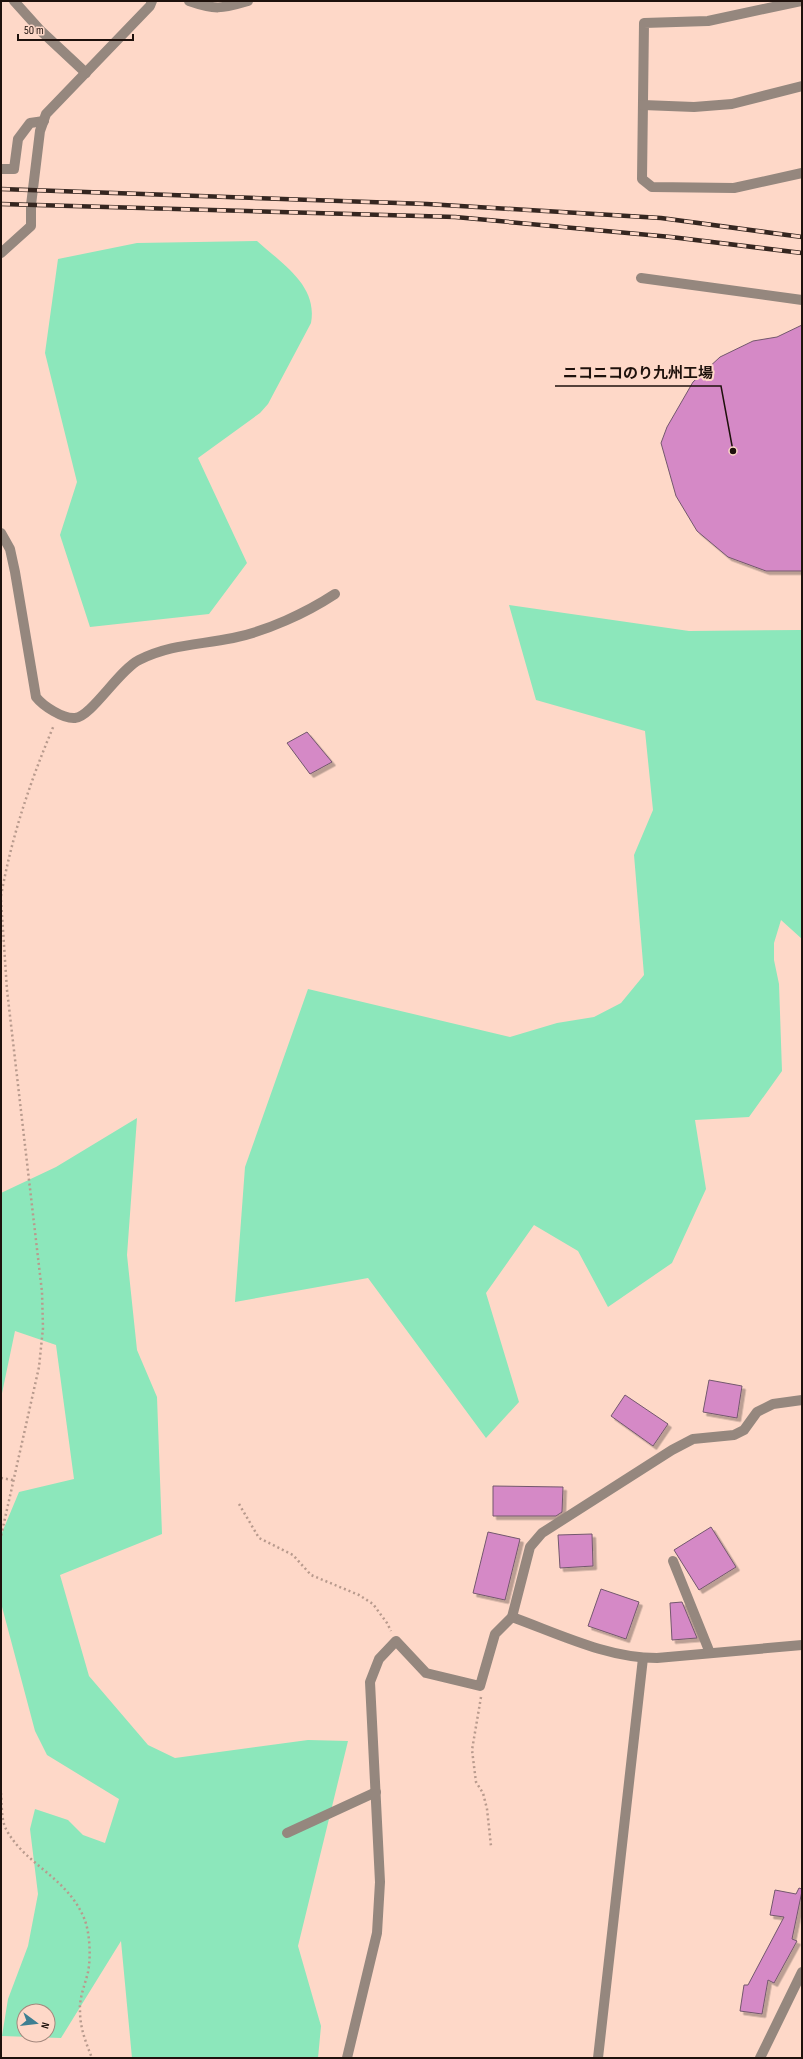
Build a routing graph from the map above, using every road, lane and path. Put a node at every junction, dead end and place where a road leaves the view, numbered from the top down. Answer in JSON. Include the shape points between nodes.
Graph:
{"nodes":[{"id":1,"x":14,"y":1,"type":"edge"},
{"id":2,"x":152,"y":1,"type":"edge"},
{"id":3,"x":189,"y":1,"type":"edge"},
{"id":4,"x":248,"y":1,"type":"edge"},
{"id":5,"x":801,"y":1,"type":"edge"},
{"id":6,"x":757,"y":6,"type":"edge"},
{"id":7,"x":86,"y":73,"type":"junction"},
{"id":8,"x":802,"y":86,"type":"edge"},
{"id":9,"x":643,"y":105,"type":"junction"},
{"id":10,"x":44,"y":121,"type":"junction"},
{"id":11,"x":1,"y":169,"type":"edge"},
{"id":12,"x":802,"y":173,"type":"edge"},
{"id":13,"x":1,"y":253,"type":"edge"},
{"id":14,"x":641,"y":278,"type":"dead end"},
{"id":15,"x":802,"y":300,"type":"edge"},
{"id":16,"x":1,"y":533,"type":"edge"},
{"id":17,"x":335,"y":594,"type":"dead end"},
{"id":18,"x":58,"y":713,"type":"junction"},
{"id":19,"x":1,"y":896,"type":"edge"},
{"id":20,"x":1,"y":900,"type":"edge"},
{"id":21,"x":802,"y":1400,"type":"edge"},
{"id":22,"x":1,"y":1478,"type":"edge"},
{"id":23,"x":13,"y":1480,"type":"junction"},
{"id":24,"x":239,"y":1504,"type":"dead end"},
{"id":25,"x":1,"y":1536,"type":"edge"},
{"id":26,"x":673,"y":1561,"type":"dead end"},
{"id":27,"x":512,"y":1617,"type":"junction"},
{"id":28,"x":396,"y":1641,"type":"junction"},
{"id":29,"x":802,"y":1645,"type":"edge"},
{"id":30,"x":710,"y":1653,"type":"junction"},
{"id":31,"x":643,"y":1658,"type":"junction"},
{"id":32,"x":480,"y":1686,"type":"junction"},
{"id":33,"x":376,"y":1792,"type":"junction"},
{"id":34,"x":1,"y":1793,"type":"edge"},
{"id":35,"x":287,"y":1833,"type":"dead end"},
{"id":36,"x":491,"y":1846,"type":"dead end"},
{"id":37,"x":802,"y":1972,"type":"edge"},
{"id":38,"x":92,"y":2058,"type":"edge"},
{"id":39,"x":347,"y":2058,"type":"edge"},
{"id":40,"x":598,"y":2058,"type":"edge"},
{"id":41,"x":760,"y":2058,"type":"edge"}],
"edges":[{"from":1,"to":7,"type":"street","via":[[41,31]]},
{"from":2,"to":7,"type":"street"},
{"from":3,"to":4,"type":"street","via":[[209,8],[225,8]]},
{"from":5,"to":6,"type":"street"},
{"from":6,"to":9,"type":"street","via":[[708,21],[644,24]]},
{"from":7,"to":10,"type":"street","via":[[46,114]]},
{"from":8,"to":9,"type":"street","via":[[732,104],[694,107]]},
{"from":9,"to":12,"type":"street","via":[[642,179],[652,187],[734,188]]},
{"from":10,"to":11,"type":"street","via":[[30,123],[18,139],[14,169]]},
{"from":10,"to":13,"type":"street","via":[[40,131],[30,204],[31,226]]},
{"from":14,"to":15,"type":"street"},
{"from":16,"to":18,"type":"street","via":[[10,549],[15,572],[36,697],[42,705]]},
{"from":17,"to":18,"type":"street","via":[[281,622],[235,638],[174,646],[158,651],[137,661],[120,675],[85,715],[74,718]]},
{"from":18,"to":19,"type":"path","via":[[30,783],[7,860]]},
{"from":20,"to":23,"type":"path","via":[[7,990],[42,1292],[43,1328],[39,1367]]},
{"from":21,"to":27,"type":"street","via":[[768,1406],[757,1412],[744,1430],[734,1435],[693,1439],[542,1533],[530,1547]]},
{"from":22,"to":23,"type":"path"},
{"from":23,"to":25,"type":"path"},
{"from":24,"to":28,"type":"path","via":[[259,1538],[293,1555],[311,1575],[359,1595],[373,1604]]},
{"from":26,"to":30,"type":"street"},
{"from":27,"to":31,"type":"street","via":[[616,1654]]},
{"from":27,"to":32,"type":"street","via":[[494,1634]]},
{"from":28,"to":32,"type":"street","via":[[426,1673]]},
{"from":28,"to":33,"type":"street","via":[[379,1659],[370,1682]]},
{"from":29,"to":30,"type":"street"},
{"from":30,"to":31,"type":"street"},
{"from":31,"to":40,"type":"street"},
{"from":32,"to":36,"type":"path","via":[[482,1699],[472,1750],[476,1782],[483,1793],[487,1809]]},
{"from":33,"to":35,"type":"street"},
{"from":33,"to":39,"type":"street","via":[[380,1882],[376,1933]]},
{"from":34,"to":38,"type":"path","via":[[5,1828],[19,1848],[65,1888],[84,1918],[89,1943],[88,1970],[80,2010],[83,2035]]},
{"from":37,"to":41,"type":"street"}]}
